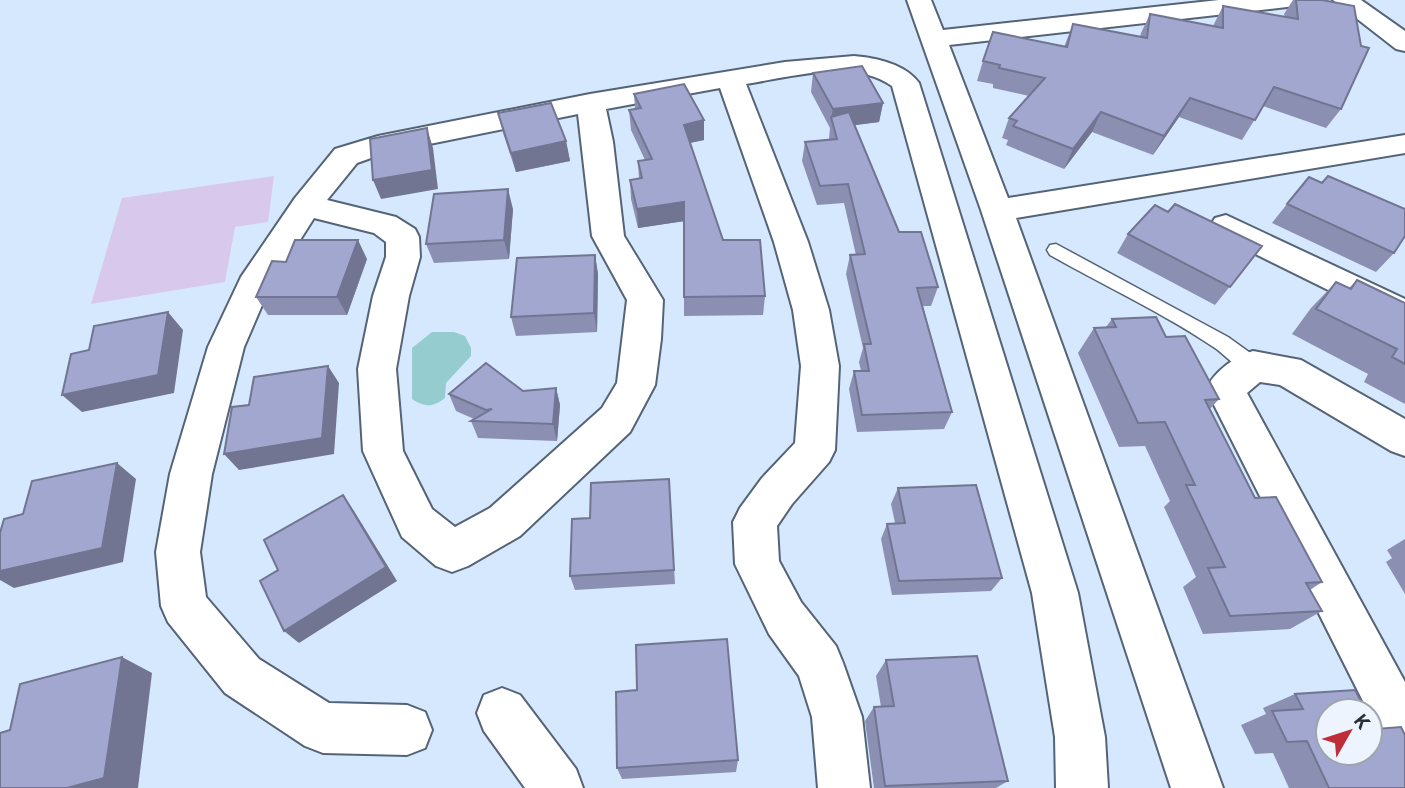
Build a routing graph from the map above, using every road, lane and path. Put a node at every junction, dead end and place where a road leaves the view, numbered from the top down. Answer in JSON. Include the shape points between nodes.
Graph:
{"nodes":[{"id":1,"x":919,"y":0,"type":"edge"},
{"id":2,"x":1287,"y":0,"type":"edge"},
{"id":3,"x":1345,"y":0,"type":"edge"},
{"id":4,"x":932,"y":39,"type":"junction"},
{"id":5,"x":1405,"y":43,"type":"edge"},
{"id":6,"x":731,"y":79,"type":"junction"},
{"id":7,"x":590,"y":102,"type":"junction"},
{"id":8,"x":1405,"y":144,"type":"edge"},
{"id":9,"x":306,"y":205,"type":"junction"},
{"id":10,"x":997,"y":210,"type":"junction"},
{"id":11,"x":1226,"y":226,"type":"edge"},
{"id":12,"x":1056,"y":250,"type":"dead end"},
{"id":13,"x":1405,"y":315,"type":"edge"},
{"id":14,"x":1253,"y":366,"type":"junction"},
{"id":15,"x":1405,"y":439,"type":"edge"},
{"id":16,"x":502,"y":713,"type":"dead end"},
{"id":17,"x":407,"y":730,"type":"dead end"},
{"id":18,"x":1405,"y":732,"type":"edge"},
{"id":19,"x":557,"y":788,"type":"edge"},
{"id":20,"x":844,"y":788,"type":"edge"},
{"id":21,"x":1082,"y":788,"type":"edge"},
{"id":22,"x":1197,"y":788,"type":"edge"}],
"edges":[{"from":1,"to":4,"type":"street"},
{"from":2,"to":4,"type":"street"},
{"from":3,"to":5,"type":"street"},
{"from":4,"to":10,"type":"street"},
{"from":6,"to":7,"type":"street"},
{"from":6,"to":20,"type":"street","via":[[791,242],[811,310],[820,366],[815,450],[755,522],[757,564],[785,618],[819,663],[837,717]]},
{"from":6,"to":21,"type":"street","via":[[847,64],[875,66],[905,83],[1055,593],[1080,737]]},
{"from":7,"to":9,"type":"street","via":[[378,145],[346,156]]},
{"from":7,"to":9,"type":"street","via":[[608,236],[645,300],[636,385],[616,420],[505,522],[452,552],[416,523],[383,450],[377,369],[403,257],[403,237],[385,225]]},
{"from":8,"to":10,"type":"street"},
{"from":9,"to":17,"type":"street","via":[[253,286],[226,346],[191,474],[178,552],[184,606],[242,676],[323,728]]},
{"from":10,"to":22,"type":"street"},
{"from":11,"to":13,"type":"street"},
{"from":12,"to":14,"type":"lane","via":[[1221,342]]},
{"from":14,"to":15,"type":"street","via":[[1288,371]]},
{"from":14,"to":18,"type":"street","via":[[1225,389]]},
{"from":16,"to":19,"type":"street"}]}
